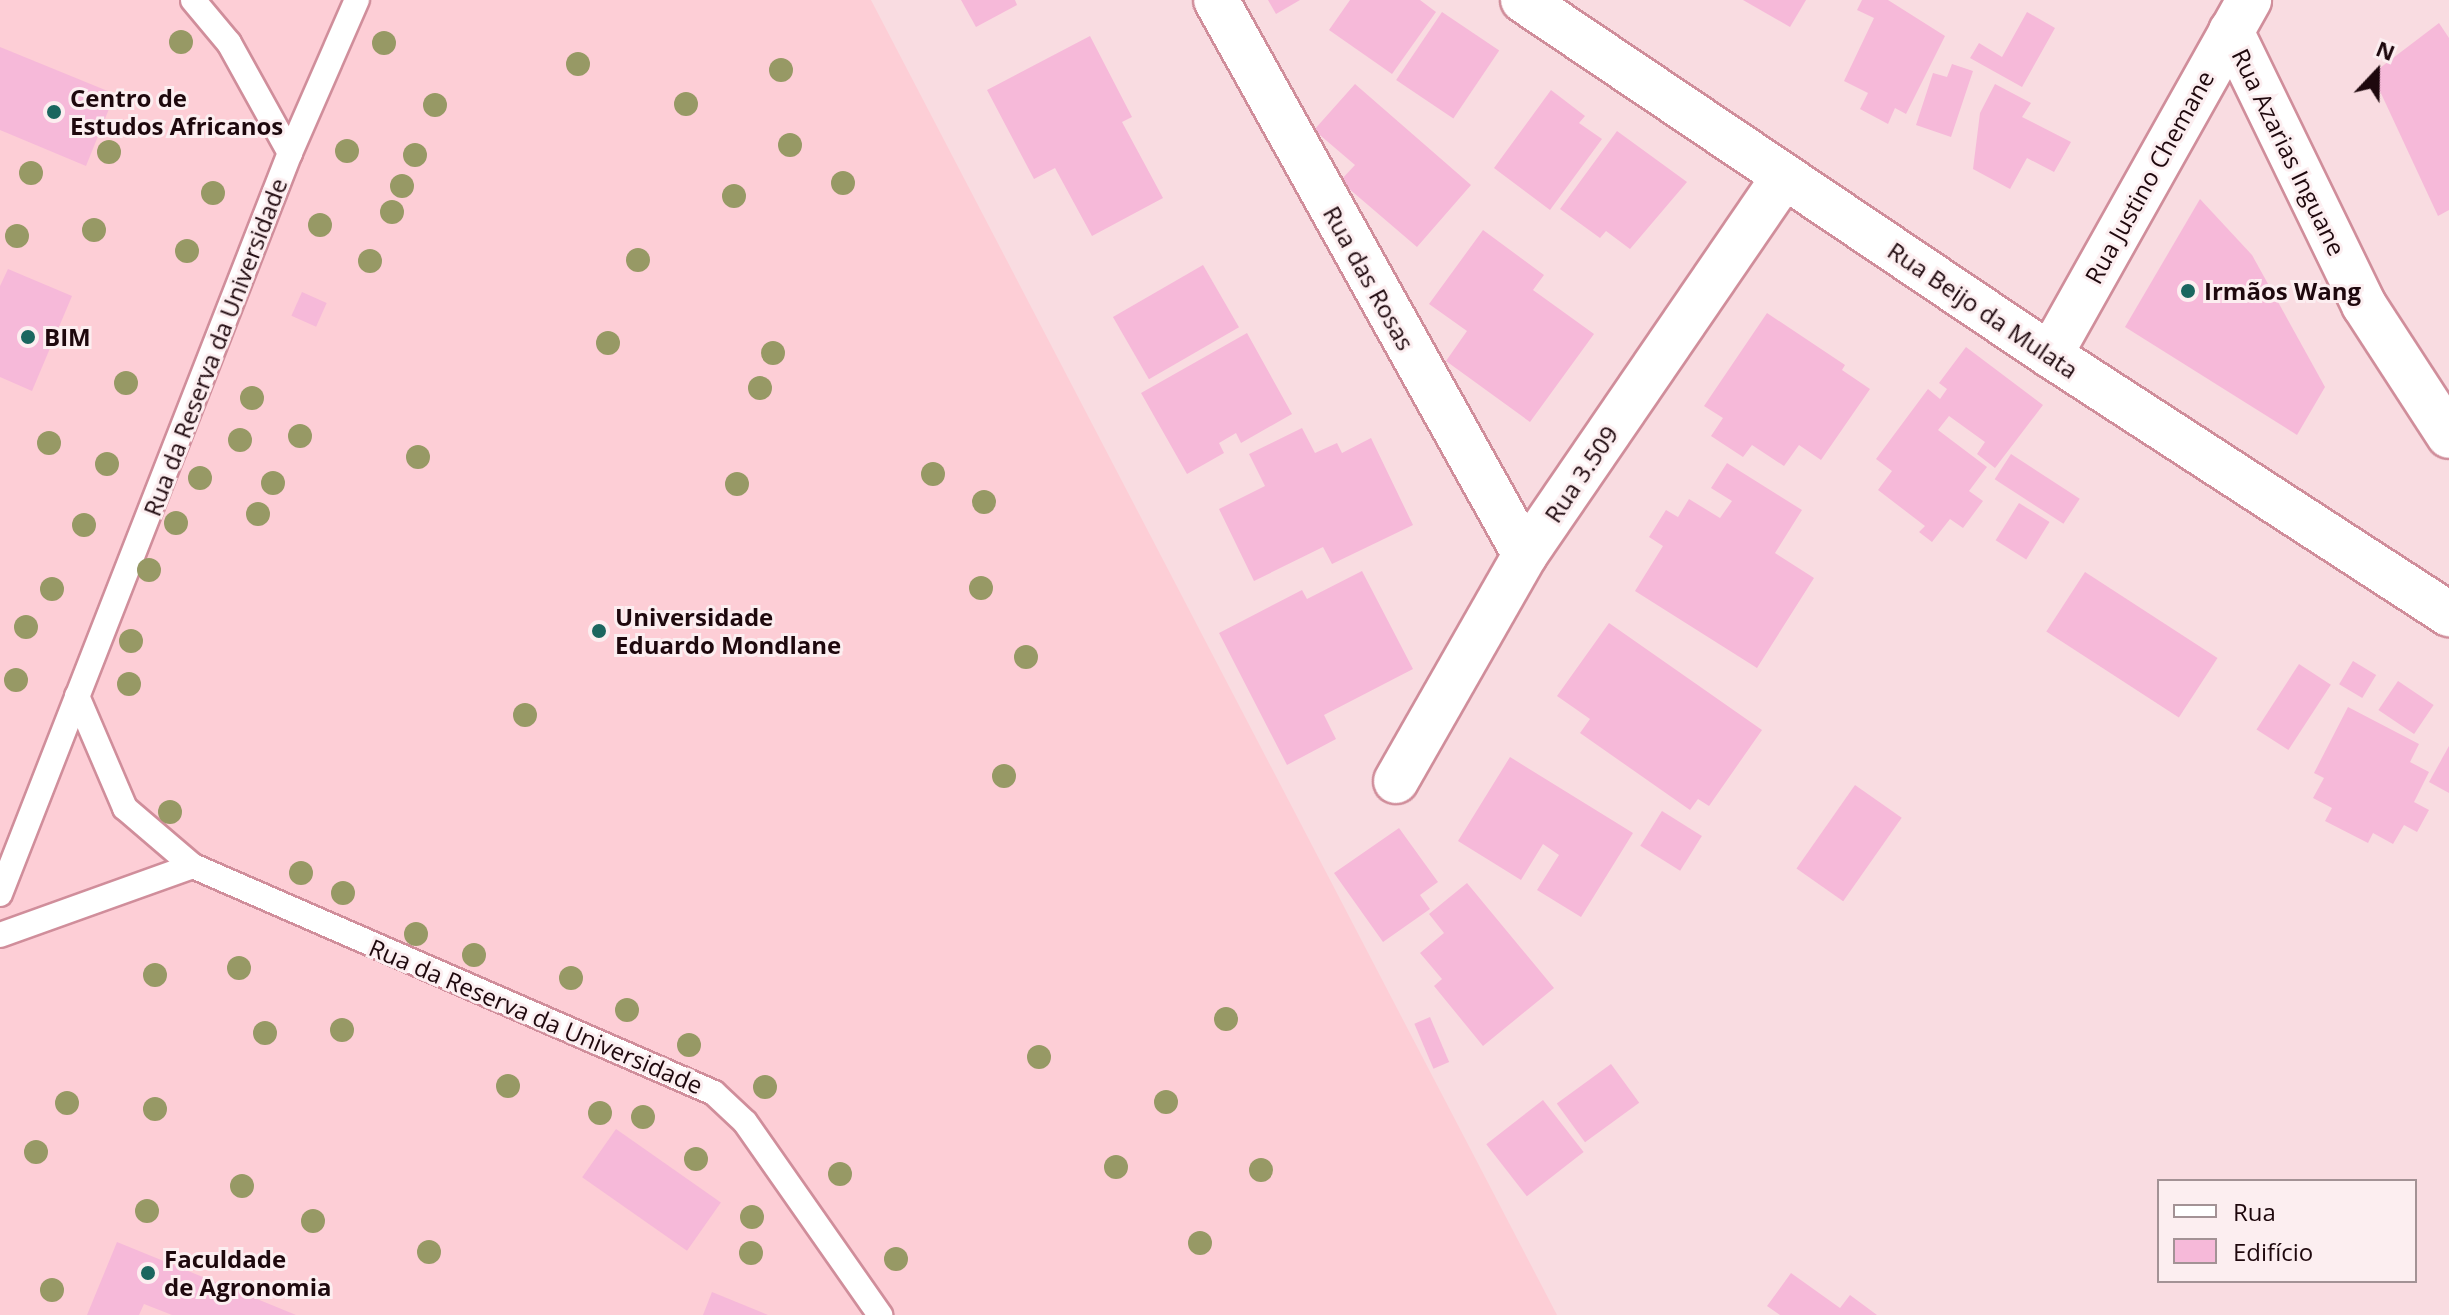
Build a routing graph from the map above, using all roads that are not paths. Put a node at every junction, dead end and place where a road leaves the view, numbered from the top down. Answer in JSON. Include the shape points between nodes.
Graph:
{"nodes":[{"id":1,"x":193,"y":0,"type":"edge"},
{"id":2,"x":357,"y":0,"type":"edge"},
{"id":3,"x":1216,"y":0,"type":"edge"},
{"id":4,"x":1544,"y":6,"type":"edge"},
{"id":5,"x":2240,"y":15,"type":"edge"},
{"id":6,"x":290,"y":153,"type":"junction"},
{"id":7,"x":1784,"y":177,"type":"junction"},
{"id":8,"x":2050,"y":355,"type":"junction"},
{"id":9,"x":2449,"y":436,"type":"edge"},
{"id":10,"x":1525,"y":555,"type":"junction"},
{"id":11,"x":2449,"y":614,"type":"edge"},
{"id":12,"x":77,"y":696,"type":"junction"},
{"id":13,"x":1396,"y":781,"type":"dead end"},
{"id":14,"x":193,"y":866,"type":"junction"},
{"id":15,"x":0,"y":894,"type":"edge"},
{"id":16,"x":0,"y":935,"type":"edge"},
{"id":17,"x":880,"y":1315,"type":"edge"}],
"edges":[{"from":1,"to":6,"type":"lane","via":[[229,43]]},
{"from":2,"to":6,"type":"lane","name":"Rua da Reserva da Universidade"},
{"from":3,"to":10,"type":"street","name":"Rua das Rosas"},
{"from":4,"to":7,"type":"street","name":"Rua Beijo da Mulata"},
{"from":5,"to":8,"type":"street","name":"Rua Justino Chemane"},
{"from":5,"to":9,"type":"street","name":"Rua Azarias Inguane","via":[[2364,305]]},
{"from":6,"to":12,"type":"lane","name":"Rua da Reserva da Universidade"},
{"from":7,"to":8,"type":"street","name":"Rua Beijo da Mulata"},
{"from":7,"to":10,"type":"street","name":"Rua 3.509"},
{"from":8,"to":11,"type":"street","name":"Rua Beijo da Mulata"},
{"from":10,"to":13,"type":"street","name":"Rua 3.509"},
{"from":12,"to":14,"type":"lane","name":"Rua da Reserva da Universidade","via":[[125,808]]},
{"from":12,"to":15,"type":"lane","name":"Rua da Reserva da Universidade"},
{"from":14,"to":16,"type":"lane"},
{"from":14,"to":17,"type":"lane","name":"Rua da Reserva da Universidade","via":[[714,1093],[745,1122]]}]}
